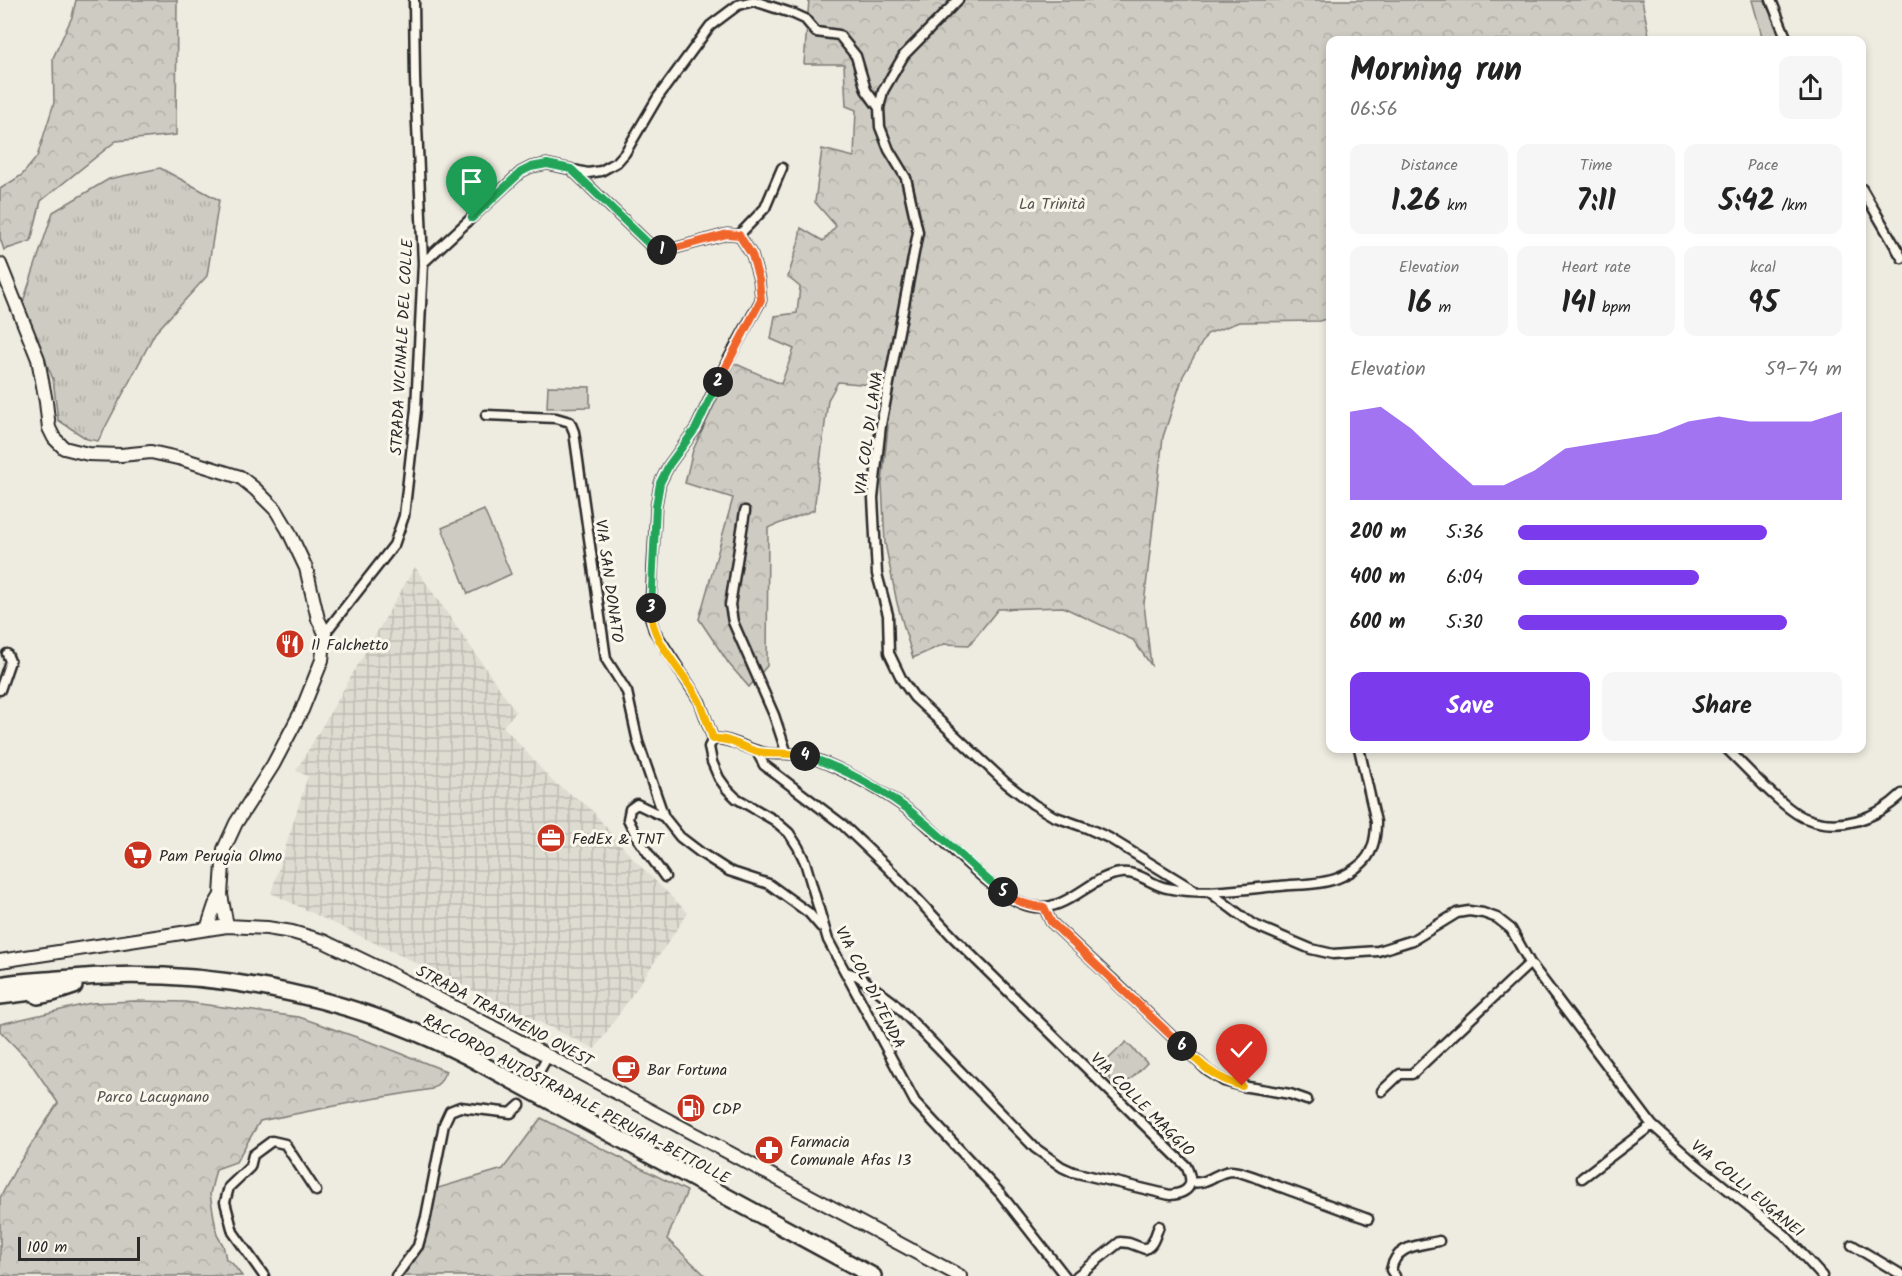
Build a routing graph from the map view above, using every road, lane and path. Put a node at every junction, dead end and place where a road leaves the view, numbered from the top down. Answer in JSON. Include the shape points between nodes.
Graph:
{"nodes":[{"id":1,"x":414,"y":0,"type":"edge"},
{"id":2,"x":958,"y":0,"type":"edge"},
{"id":3,"x":1772,"y":0,"type":"edge"},
{"id":4,"x":1786,"y":36,"type":"edge"},
{"id":5,"x":879,"y":108,"type":"junction"},
{"id":6,"x":782,"y":168,"type":"dead end"},
{"id":7,"x":571,"y":169,"type":"junction"},
{"id":8,"x":1866,"y":196,"type":"edge"},
{"id":9,"x":739,"y":235,"type":"junction"},
{"id":10,"x":1902,"y":258,"type":"edge"},
{"id":11,"x":423,"y":263,"type":"junction"},
{"id":12,"x":0,"y":264,"type":"edge"},
{"id":13,"x":486,"y":415,"type":"dead end"},
{"id":14,"x":745,"y":511,"type":"dead end"},
{"id":15,"x":325,"y":633,"type":"junction"},
{"id":16,"x":7,"y":654,"type":"dead end"},
{"id":17,"x":0,"y":690,"type":"edge"},
{"id":18,"x":713,"y":739,"type":"junction"},
{"id":19,"x":757,"y":752,"type":"junction"},
{"id":20,"x":1360,"y":753,"type":"edge"},
{"id":21,"x":1731,"y":753,"type":"edge"},
{"id":22,"x":787,"y":754,"type":"junction"},
{"id":23,"x":1902,"y":794,"type":"edge"},
{"id":24,"x":664,"y":817,"type":"junction"},
{"id":25,"x":665,"y":877,"type":"dead end"},
{"id":26,"x":1197,"y":892,"type":"junction"},
{"id":27,"x":1211,"y":893,"type":"junction"},
{"id":28,"x":220,"y":895,"type":"junction"},
{"id":29,"x":1044,"y":907,"type":"junction"},
{"id":30,"x":227,"y":926,"type":"junction"},
{"id":31,"x":207,"y":929,"type":"junction"},
{"id":32,"x":824,"y":930,"type":"junction"},
{"id":33,"x":0,"y":961,"type":"edge"},
{"id":34,"x":1530,"y":963,"type":"junction"},
{"id":35,"x":846,"y":972,"type":"junction"},
{"id":36,"x":0,"y":985,"type":"edge"},
{"id":37,"x":74,"y":986,"type":"junction"},
{"id":38,"x":0,"y":996,"type":"edge"},
{"id":39,"x":0,"y":1002,"type":"edge"},
{"id":40,"x":548,"y":1056,"type":"junction"},
{"id":41,"x":533,"y":1082,"type":"dead end"},
{"id":42,"x":1382,"y":1091,"type":"dead end"},
{"id":43,"x":1307,"y":1100,"type":"dead end"},
{"id":44,"x":520,"y":1105,"type":"dead end"},
{"id":45,"x":1652,"y":1125,"type":"junction"},
{"id":46,"x":1582,"y":1178,"type":"dead end"},
{"id":47,"x":1191,"y":1182,"type":"junction"},
{"id":48,"x":316,"y":1191,"type":"dead end"},
{"id":49,"x":1368,"y":1219,"type":"dead end"},
{"id":50,"x":1159,"y":1226,"type":"dead end"},
{"id":51,"x":1438,"y":1241,"type":"dead end"},
{"id":52,"x":1852,"y":1245,"type":"dead end"},
{"id":53,"x":1902,"y":1275,"type":"edge"},
{"id":54,"x":264,"y":1276,"type":"edge"},
{"id":55,"x":396,"y":1276,"type":"edge"},
{"id":56,"x":854,"y":1276,"type":"edge"},
{"id":57,"x":873,"y":1276,"type":"edge"},
{"id":58,"x":960,"y":1276,"type":"edge"},
{"id":59,"x":1065,"y":1276,"type":"edge"},
{"id":60,"x":1077,"y":1276,"type":"edge"},
{"id":61,"x":1395,"y":1276,"type":"edge"},
{"id":62,"x":1822,"y":1276,"type":"edge"}],
"edges":[{"from":1,"to":11,"type":"street","name":"STRADA VICINALE DEL COLLE"},
{"from":2,"to":5,"type":"street","via":[[904,55],[883,91]]},
{"from":3,"to":4,"type":"street"},
{"from":5,"to":7,"type":"street","via":[[866,90],[856,56],[839,35],[816,32],[805,19],[754,1],[738,5],[710,26],[617,162],[588,173]]},
{"from":5,"to":26,"type":"street","name":"VIA COL DI LANA","via":[[880,127],[906,178],[918,232],[881,425],[873,498],[877,573],[888,615],[889,653],[914,697],[1033,804],[1109,838]]},
{"from":6,"to":9,"type":"street","via":[[765,208]]},
{"from":7,"to":9,"type":"street","via":[[652,247],[665,251],[727,234]]},
{"from":7,"to":11,"type":"street","via":[[547,164],[521,172]]},
{"from":8,"to":10,"type":"street"},
{"from":9,"to":18,"type":"street","name":"VIA COL DI TENDA","via":[[752,255],[761,300],[696,428],[660,483],[650,616],[654,630],[700,702]]},
{"from":11,"to":15,"type":"street","name":"STRADA VICINALE DEL COLLE","via":[[416,409],[404,516],[394,545]]},
{"from":12,"to":15,"type":"main road","via":[[38,359],[54,438],[75,452],[152,452],[240,477],[276,510],[288,530],[306,568]]},
{"from":13,"to":24,"type":"street","name":"VIA SAN DONATO","via":[[570,422],[606,658],[627,692],[638,742]]},
{"from":14,"to":22,"type":"street","via":[[730,605]]},
{"from":15,"to":28,"type":"main road","via":[[322,660],[303,710],[224,849]]},
{"from":16,"to":17,"type":"street","via":[[10,661]]},
{"from":18,"to":19,"type":"street"},
{"from":18,"to":32,"type":"street","name":"VIA COL DI TENDA","via":[[709,747],[718,778],[736,798],[774,820],[798,847]]},
{"from":19,"to":22,"type":"street"},
{"from":19,"to":47,"type":"street","name":"VIA COLLE MAGGIO","via":[[765,765],[843,825],[888,868],[1186,1166]]},
{"from":20,"to":27,"type":"street","via":[[1376,822],[1371,850],[1363,862],[1338,878],[1320,882]]},
{"from":21,"to":23,"type":"street","via":[[1788,807],[1804,818],[1827,824],[1851,823],[1884,810]]},
{"from":22,"to":29,"type":"street","via":[[815,759],[879,791],[918,817],[1014,900]]},
{"from":24,"to":25,"type":"street","name":"VIA SAN DONATO","via":[[637,804],[630,809],[628,819]]},
{"from":24,"to":32,"type":"street","name":"VIA SAN DONATO","via":[[700,853],[729,871],[769,884],[809,913]]},
{"from":26,"to":27,"type":"street"},
{"from":26,"to":29,"type":"street","via":[[1165,888],[1132,873],[1118,873],[1064,902]]},
{"from":27,"to":34,"type":"street","name":"VIA COLLI EUGANEI","via":[[1252,924],[1311,949],[1334,954],[1378,951],[1413,940],[1457,913],[1483,913],[1511,929]]},
{"from":28,"to":30,"type":"main road"},
{"from":28,"to":31,"type":"main road"},
{"from":29,"to":43,"type":"street","via":[[1051,922],[1208,1071],[1224,1081]]},
{"from":30,"to":31,"type":"main road","name":"STRADA TRASIMENO OVEST"},
{"from":30,"to":40,"type":"main road","name":"STRADA TRASIMENO OVEST","via":[[267,928],[323,941]]},
{"from":31,"to":33,"type":"main road","name":"STRADA TRASIMENO OVEST"},
{"from":32,"to":35,"type":"street","name":"VIA COL DI TENDA"},
{"from":34,"to":42,"type":"street","via":[[1412,1074],[1400,1074]]},
{"from":34,"to":45,"type":"street","name":"VIA COLLI EUGANEI"},
{"from":35,"to":47,"type":"street","name":"VIA COLLE MAGGIO","via":[[858,976],[893,1002],[1035,1148],[1062,1167],[1170,1195],[1186,1191]]},
{"from":35,"to":59,"type":"street","name":"VIA COL DI TENDA","via":[[915,1102],[1000,1193]]},
{"from":36,"to":57,"type":"highway","name":"RACCORDO AUTOSTRADALE PERUGIA-BETTOLLE","via":[[92,975],[155,975],[262,986],[375,1016],[465,1055]]},
{"from":37,"to":38,"type":"highway"},
{"from":37,"to":39,"type":"highway"},
{"from":37,"to":56,"type":"highway","via":[[151,984],[234,992],[315,1008],[390,1032],[431,1049]]},
{"from":40,"to":41,"type":"street"},
{"from":40,"to":58,"type":"main road","name":"STRADA TRASIMENO OVEST"},
{"from":44,"to":55,"type":"street","via":[[511,1113],[460,1107],[450,1111],[418,1246]]},
{"from":45,"to":46,"type":"street"},
{"from":45,"to":62,"type":"street","name":"VIA COLLI EUGANEI","via":[[1785,1235]]},
{"from":47,"to":49,"type":"street","via":[[1207,1182],[1231,1171]]},
{"from":48,"to":54,"type":"street","via":[[285,1144],[272,1141],[253,1155],[250,1167],[229,1188],[225,1202],[233,1232]]},
{"from":50,"to":60,"type":"street","via":[[1145,1250],[1120,1242]]},
{"from":51,"to":61,"type":"street","via":[[1403,1250],[1394,1258],[1391,1270]]},
{"from":52,"to":53,"type":"street"}]}
